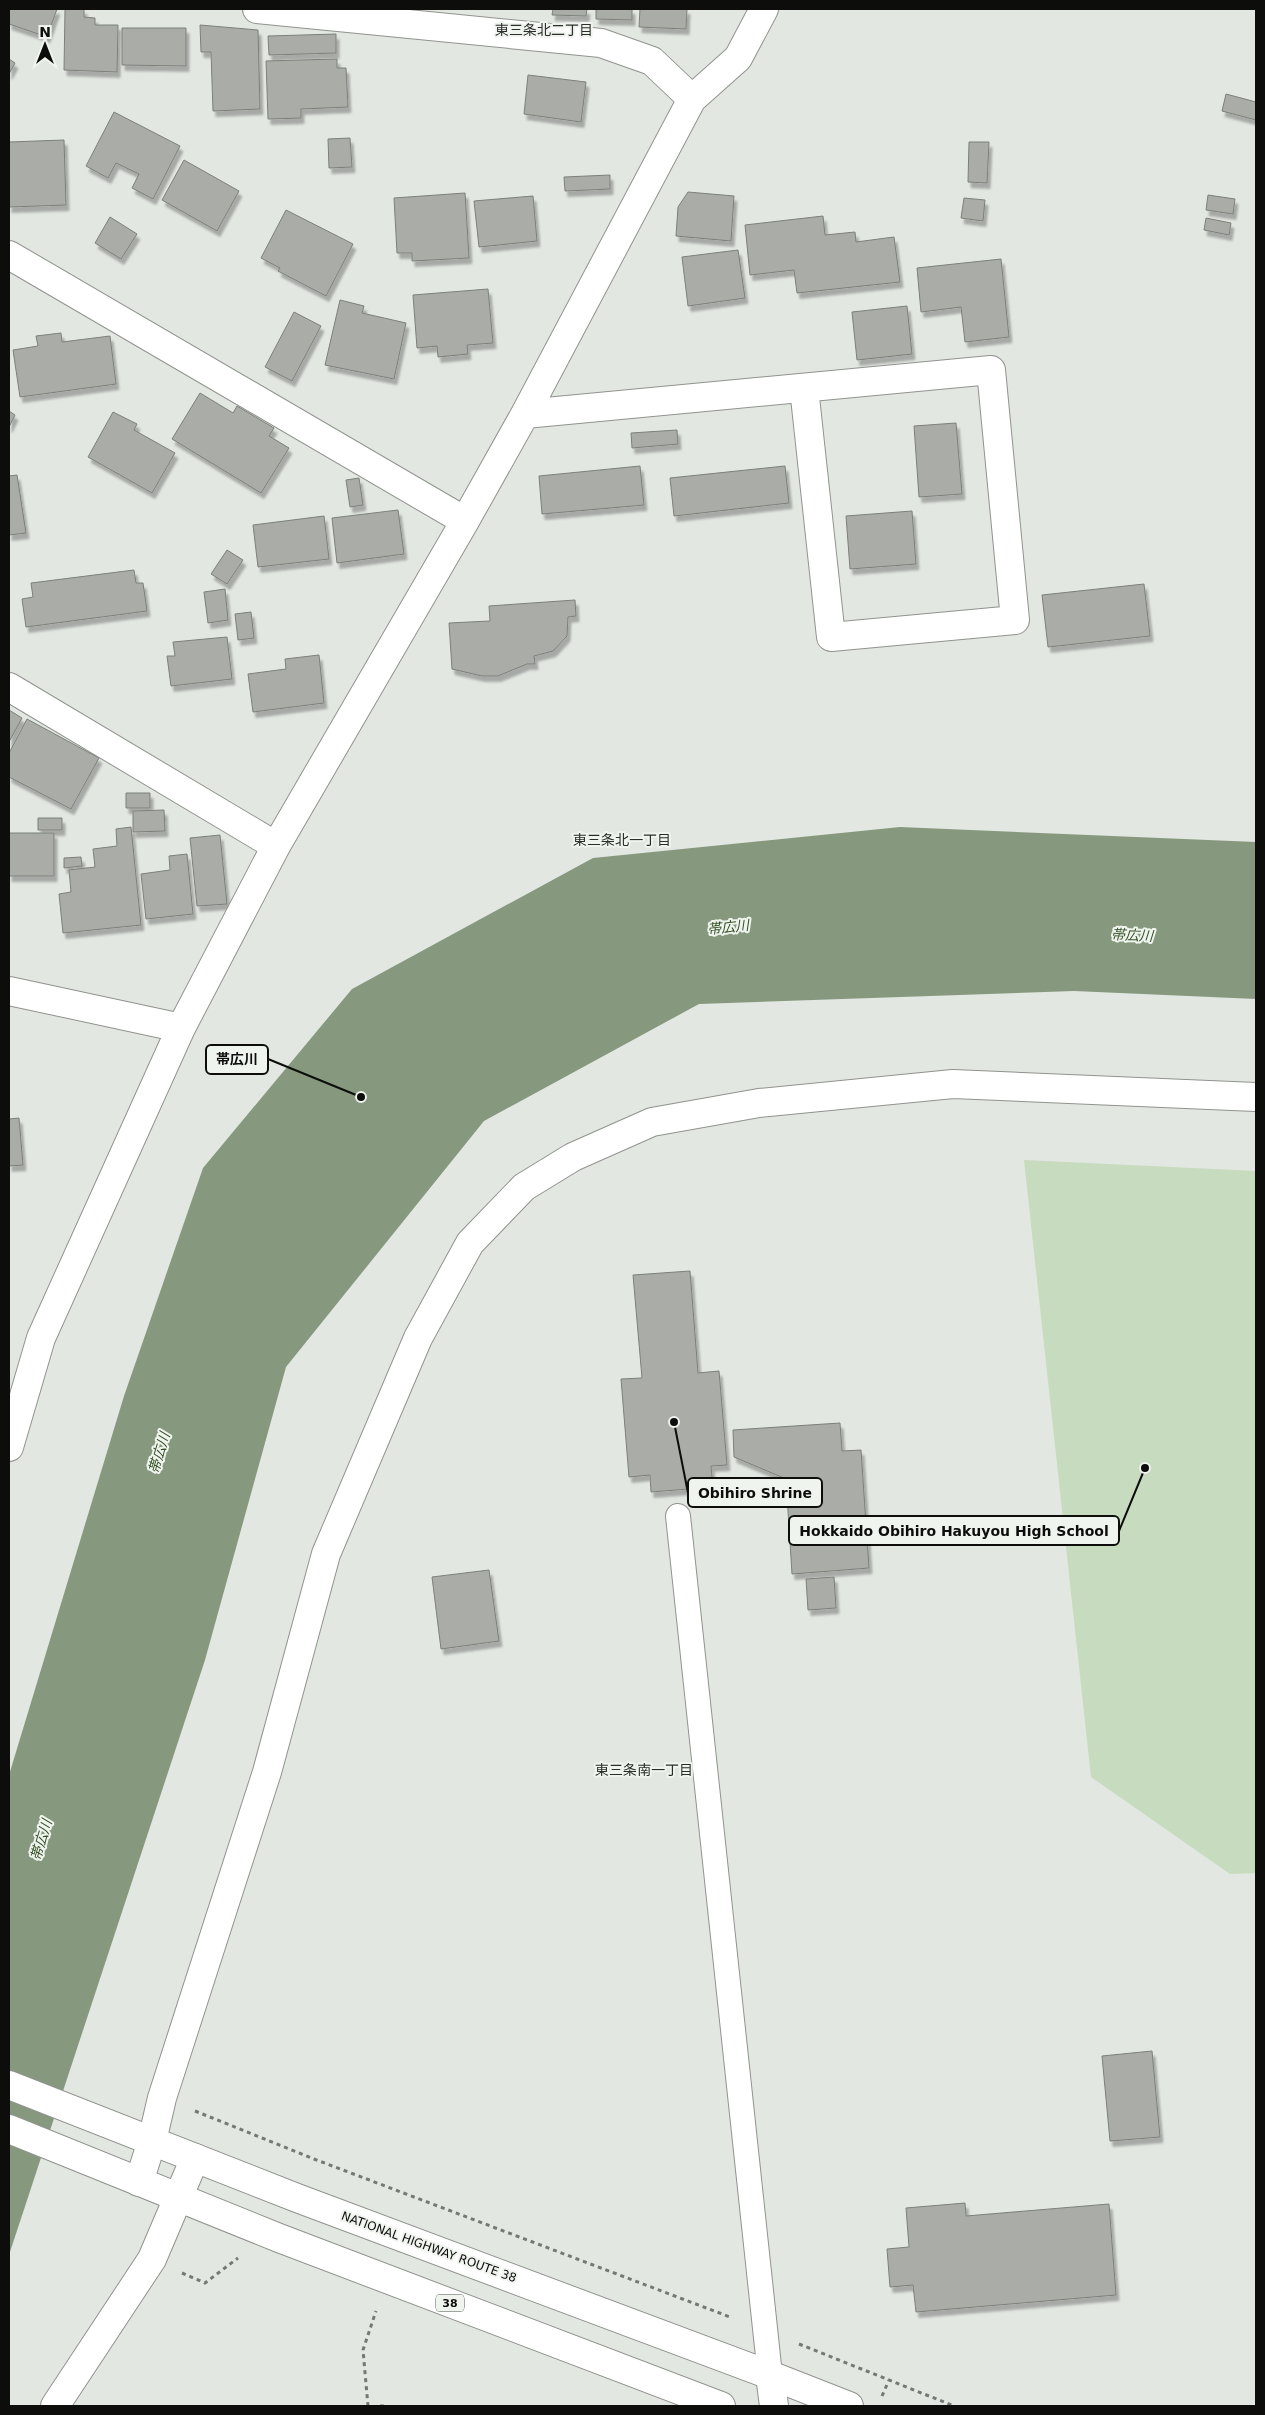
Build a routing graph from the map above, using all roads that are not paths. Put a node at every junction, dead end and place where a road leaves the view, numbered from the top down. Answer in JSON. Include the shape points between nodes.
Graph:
{"nodes":[{"id":1,"x":256,"y":9,"type":"edge"},
{"id":2,"x":764,"y":9,"type":"edge"},
{"id":3,"x":692,"y":98,"type":"junction"},
{"id":4,"x":9,"y":255,"type":"edge"},
{"id":5,"x":804,"y":388,"type":"junction"},
{"id":6,"x":525,"y":414,"type":"junction"},
{"id":7,"x":465,"y":522,"type":"junction"},
{"id":8,"x":9,"y":687,"type":"edge"},
{"id":9,"x":276,"y":846,"type":"junction"},
{"id":10,"x":9,"y":991,"type":"edge"},
{"id":11,"x":181,"y":1028,"type":"junction"},
{"id":12,"x":1256,"y":1097,"type":"edge"},
{"id":13,"x":9,"y":1447,"type":"edge"},
{"id":14,"x":678,"y":1516,"type":"dead end"},
{"id":15,"x":9,"y":2085,"type":"edge"},
{"id":16,"x":9,"y":2129,"type":"edge"},
{"id":17,"x":152,"y":2141,"type":"junction"},
{"id":18,"x":195,"y":2158,"type":"junction"},
{"id":19,"x":139,"y":2182,"type":"junction"},
{"id":20,"x":179,"y":2198,"type":"junction"},
{"id":21,"x":770,"y":2374,"type":"junction"},
{"id":22,"x":55,"y":2406,"type":"edge"},
{"id":23,"x":721,"y":2406,"type":"edge"},
{"id":24,"x":774,"y":2406,"type":"edge"},
{"id":25,"x":849,"y":2406,"type":"edge"}],
"edges":[{"from":1,"to":3,"type":"main road","via":[[602,43],[652,61]]},
{"from":2,"to":3,"type":"main road","via":[[738,58]]},
{"from":3,"to":6,"type":"main road"},
{"from":4,"to":7,"type":"main road"},
{"from":5,"to":5,"type":"main road","via":[[832,637],[1015,620],[991,370]]},
{"from":5,"to":6,"type":"main road"},
{"from":6,"to":7,"type":"main road"},
{"from":7,"to":9,"type":"main road"},
{"from":8,"to":9,"type":"main road"},
{"from":9,"to":11,"type":"main road"},
{"from":10,"to":11,"type":"main road"},
{"from":11,"to":13,"type":"main road","via":[[41,1338]]},
{"from":12,"to":17,"type":"main road","via":[[953,1084],[759,1103],[652,1122],[573,1157],[524,1187],[470,1243],[418,1338],[326,1554],[267,1772],[162,2098]]},
{"from":14,"to":21,"type":"street"},
{"from":15,"to":17,"type":"main road","name":"NATIONAL HIGHWAY ROUTE 38"},
{"from":16,"to":19,"type":"main road","number":"38"},
{"from":17,"to":18,"type":"main road","name":"NATIONAL HIGHWAY ROUTE 38"},
{"from":17,"to":19,"type":"main road"},
{"from":18,"to":20,"type":"main road"},
{"from":18,"to":21,"type":"main road","name":"NATIONAL HIGHWAY ROUTE 38"},
{"from":19,"to":20,"type":"main road","number":"38"},
{"from":20,"to":22,"type":"main road","via":[[152,2260]]},
{"from":20,"to":23,"type":"main road","number":"38"},
{"from":21,"to":24,"type":"main road"},
{"from":21,"to":25,"type":"main road","name":"NATIONAL HIGHWAY ROUTE 38"}]}
